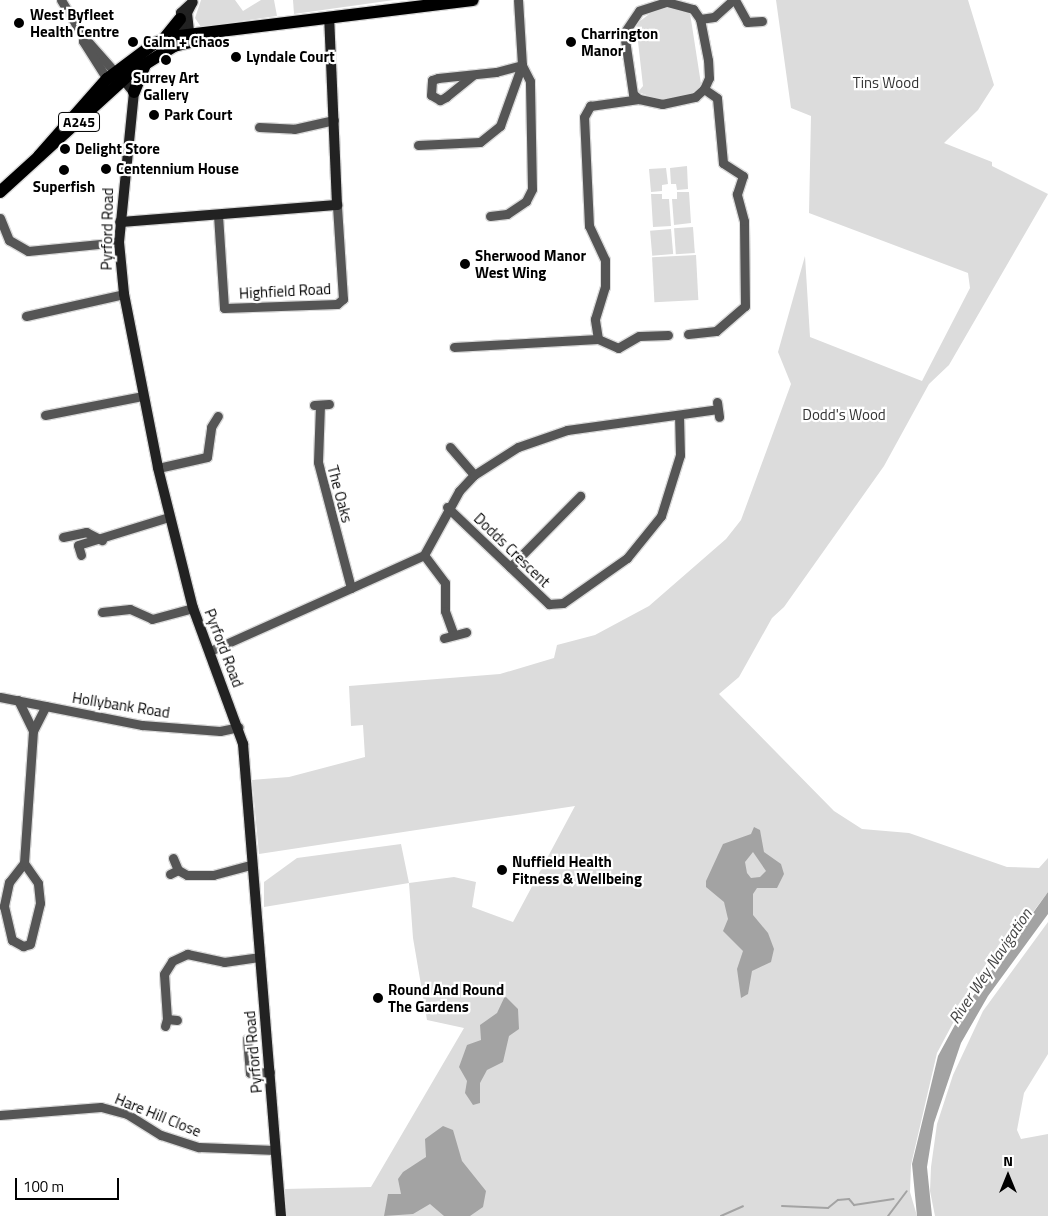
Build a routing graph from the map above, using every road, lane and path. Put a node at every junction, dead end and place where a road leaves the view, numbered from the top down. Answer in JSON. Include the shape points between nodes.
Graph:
{"nodes":[{"id":1,"x":61,"y":0,"type":"edge"},
{"id":2,"x":473,"y":0,"type":"edge"},
{"id":3,"x":518,"y":0,"type":"edge"},
{"id":4,"x":734,"y":0,"type":"edge"},
{"id":5,"x":662,"y":1,"type":"edge"},
{"id":6,"x":188,"y":2,"type":"edge"},
{"id":7,"x":329,"y":18,"type":"junction"},
{"id":8,"x":180,"y":19,"type":"junction"},
{"id":9,"x":700,"y":19,"type":"junction"},
{"id":10,"x":762,"y":21,"type":"dead end"},
{"id":11,"x":186,"y":37,"type":"junction"},
{"id":12,"x":163,"y":40,"type":"junction"},
{"id":13,"x":146,"y":62,"type":"junction"},
{"id":14,"x":522,"y":65,"type":"junction"},
{"id":15,"x":472,"y":75,"type":"dead end"},
{"id":16,"x":116,"y":79,"type":"junction"},
{"id":17,"x":704,"y":89,"type":"junction"},
{"id":18,"x":134,"y":93,"type":"junction"},
{"id":19,"x":639,"y":99,"type":"junction"},
{"id":20,"x":334,"y":120,"type":"junction"},
{"id":21,"x":258,"y":127,"type":"dead end"},
{"id":22,"x":418,"y":145,"type":"dead end"},
{"id":23,"x":0,"y":192,"type":"edge"},
{"id":24,"x":337,"y":205,"type":"junction"},
{"id":25,"x":218,"y":216,"type":"junction"},
{"id":26,"x":490,"y":216,"type":"dead end"},
{"id":27,"x":0,"y":218,"type":"edge"},
{"id":28,"x":120,"y":222,"type":"junction"},
{"id":29,"x":119,"y":242,"type":"junction"},
{"id":30,"x":124,"y":294,"type":"junction"},
{"id":31,"x":31,"y":317,"type":"dead end"},
{"id":32,"x":688,"y":334,"type":"dead end"},
{"id":33,"x":668,"y":335,"type":"dead end"},
{"id":34,"x":598,"y":339,"type":"junction"},
{"id":35,"x":454,"y":347,"type":"dead end"},
{"id":36,"x":143,"y":396,"type":"junction"},
{"id":37,"x":321,"y":405,"type":"dead end"},
{"id":38,"x":718,"y":409,"type":"dead end"},
{"id":39,"x":679,"y":414,"type":"junction"},
{"id":40,"x":44,"y":415,"type":"dead end"},
{"id":41,"x":212,"y":419,"type":"dead end"},
{"id":42,"x":450,"y":447,"type":"dead end"},
{"id":43,"x":158,"y":468,"type":"junction"},
{"id":44,"x":474,"y":475,"type":"junction"},
{"id":45,"x":580,"y":496,"type":"dead end"},
{"id":46,"x":447,"y":507,"type":"junction"},
{"id":47,"x":169,"y":517,"type":"junction"},
{"id":48,"x":63,"y":537,"type":"dead end"},
{"id":49,"x":102,"y":540,"type":"junction"},
{"id":50,"x":81,"y":554,"type":"dead end"},
{"id":51,"x":424,"y":555,"type":"junction"},
{"id":52,"x":510,"y":567,"type":"junction"},
{"id":53,"x":351,"y":588,"type":"junction"},
{"id":54,"x":193,"y":608,"type":"junction"},
{"id":55,"x":107,"y":614,"type":"dead end"},
{"id":56,"x":466,"y":632,"type":"dead end"},
{"id":57,"x":453,"y":633,"type":"junction"},
{"id":58,"x":444,"y":638,"type":"dead end"},
{"id":59,"x":210,"y":651,"type":"junction"},
{"id":60,"x":0,"y":697,"type":"edge"},
{"id":61,"x":18,"y":700,"type":"junction"},
{"id":62,"x":46,"y":706,"type":"junction"},
{"id":63,"x":239,"y":727,"type":"junction"},
{"id":64,"x":33,"y":732,"type":"junction"},
{"id":65,"x":173,"y":858,"type":"dead end"},
{"id":66,"x":24,"y":863,"type":"junction"},
{"id":67,"x":251,"y":865,"type":"junction"},
{"id":68,"x":259,"y":958,"type":"junction"},
{"id":69,"x":177,"y":1020,"type":"dead end"},
{"id":70,"x":247,"y":1039,"type":"dead end"},
{"id":71,"x":270,"y":1072,"type":"junction"},
{"id":72,"x":0,"y":1115,"type":"edge"},
{"id":73,"x":276,"y":1150,"type":"junction"},
{"id":74,"x":281,"y":1216,"type":"edge"}],
"edges":[{"from":1,"to":16,"type":"street"},
{"from":2,"to":7,"type":"main road","number":"A245"},
{"from":3,"to":14,"type":"street"},
{"from":4,"to":9,"type":"street","via":[[714,16]]},
{"from":4,"to":10,"type":"street","via":[[746,22]]},
{"from":5,"to":9,"type":"street","via":[[693,9]]},
{"from":5,"to":19,"type":"street","via":[[639,12],[624,33],[630,89]]},
{"from":6,"to":8,"type":"street"},
{"from":6,"to":11,"type":"street"},
{"from":7,"to":11,"type":"main road","number":"A245"},
{"from":7,"to":20,"type":"street","name":"Highfield Road"},
{"from":8,"to":11,"type":"street"},
{"from":8,"to":12,"type":"main road"},
{"from":9,"to":17,"type":"street","via":[[709,78]]},
{"from":11,"to":12,"type":"main road","number":"A245"},
{"from":11,"to":13,"type":"main road","number":"A245"},
{"from":12,"to":16,"type":"main road","number":"A245"},
{"from":13,"to":16,"type":"main road","number":"A245"},
{"from":13,"to":18,"type":"main road"},
{"from":14,"to":15,"type":"street"},
{"from":14,"to":22,"type":"street","via":[[500,126],[480,142]]},
{"from":14,"to":26,"type":"street","via":[[530,81],[532,189],[526,201],[507,214]]},
{"from":16,"to":18,"type":"street"},
{"from":16,"to":23,"type":"main road","number":"A245"},
{"from":17,"to":19,"type":"street","via":[[695,97],[662,104]]},
{"from":17,"to":32,"type":"street","via":[[717,98],[723,163],[743,176],[737,194],[744,221],[745,306],[716,331]]},
{"from":18,"to":28,"type":"street","name":"Pyrford Road"},
{"from":19,"to":34,"type":"street","via":[[596,104],[584,117],[589,226],[605,260],[605,287],[595,319]]},
{"from":20,"to":21,"type":"street","via":[[294,129]]},
{"from":20,"to":24,"type":"street","name":"Highfield Road"},
{"from":24,"to":25,"type":"street"},
{"from":24,"to":25,"type":"street","name":"Highfield Road","via":[[343,299],[337,304],[224,308]]},
{"from":25,"to":28,"type":"street"},
{"from":27,"to":29,"type":"street","via":[[9,240],[28,251]]},
{"from":28,"to":29,"type":"street","name":"Pyrford Road"},
{"from":29,"to":30,"type":"street","name":"Pyrford Road"},
{"from":30,"to":31,"type":"street"},
{"from":30,"to":36,"type":"street","name":"Pyrford Road"},
{"from":33,"to":34,"type":"street","via":[[639,336],[618,348]]},
{"from":34,"to":35,"type":"street"},
{"from":36,"to":40,"type":"street"},
{"from":36,"to":43,"type":"street","name":"Pyrford Road"},
{"from":37,"to":53,"type":"street","name":"The Oaks","via":[[318,462]]},
{"from":38,"to":39,"type":"street"},
{"from":39,"to":44,"type":"street","via":[[554,433],[512,450]]},
{"from":39,"to":52,"type":"street","name":"Dodds Crescent","via":[[680,455],[674,485],[655,526],[627,558],[592,586],[556,605],[549,604]]},
{"from":41,"to":43,"type":"street","via":[[207,458]]},
{"from":42,"to":44,"type":"street"},
{"from":43,"to":47,"type":"street","name":"Pyrford Road"},
{"from":44,"to":46,"type":"street"},
{"from":45,"to":52,"type":"street"},
{"from":46,"to":51,"type":"street"},
{"from":46,"to":52,"type":"street","name":"Dodds Crescent"},
{"from":47,"to":49,"type":"street","via":[[123,529]]},
{"from":47,"to":54,"type":"street","name":"Pyrford Road"},
{"from":48,"to":49,"type":"street","via":[[86,532]]},
{"from":49,"to":50,"type":"street","via":[[78,545]]},
{"from":51,"to":53,"type":"street"},
{"from":51,"to":57,"type":"street","via":[[445,583],[446,611]]},
{"from":53,"to":59,"type":"street"},
{"from":54,"to":55,"type":"street","via":[[152,619],[130,609]]},
{"from":54,"to":59,"type":"street","name":"Pyrford Road"},
{"from":56,"to":57,"type":"street"},
{"from":57,"to":58,"type":"street"},
{"from":59,"to":63,"type":"street","name":"Pyrford Road"},
{"from":60,"to":61,"type":"street","name":"Hollybank Road"},
{"from":61,"to":62,"type":"street","name":"Hollybank Road"},
{"from":61,"to":64,"type":"street"},
{"from":62,"to":63,"type":"street","name":"Hollybank Road","via":[[142,725],[220,732]]},
{"from":62,"to":64,"type":"street"},
{"from":63,"to":67,"type":"street","name":"Pyrford Road"},
{"from":64,"to":66,"type":"street"},
{"from":65,"to":67,"type":"street","via":[[174,872],[187,875],[213,875]]},
{"from":66,"to":66,"type":"street","via":[[38,883],[40,903],[30,944],[23,946],[12,940],[4,906],[9,882]]},
{"from":67,"to":68,"type":"street","name":"Pyrford Road"},
{"from":68,"to":69,"type":"street","via":[[224,962],[186,954],[172,961],[164,974],[166,1022]]},
{"from":68,"to":71,"type":"street","name":"Pyrford Road"},
{"from":70,"to":71,"type":"street","via":[[250,1073]]},
{"from":71,"to":73,"type":"street","name":"Pyrford Road"},
{"from":72,"to":73,"type":"street","name":"Hare Hill Close","via":[[101,1108],[128,1114],[161,1135],[199,1147]]},
{"from":73,"to":74,"type":"street","name":"Pyrford Road"}]}
